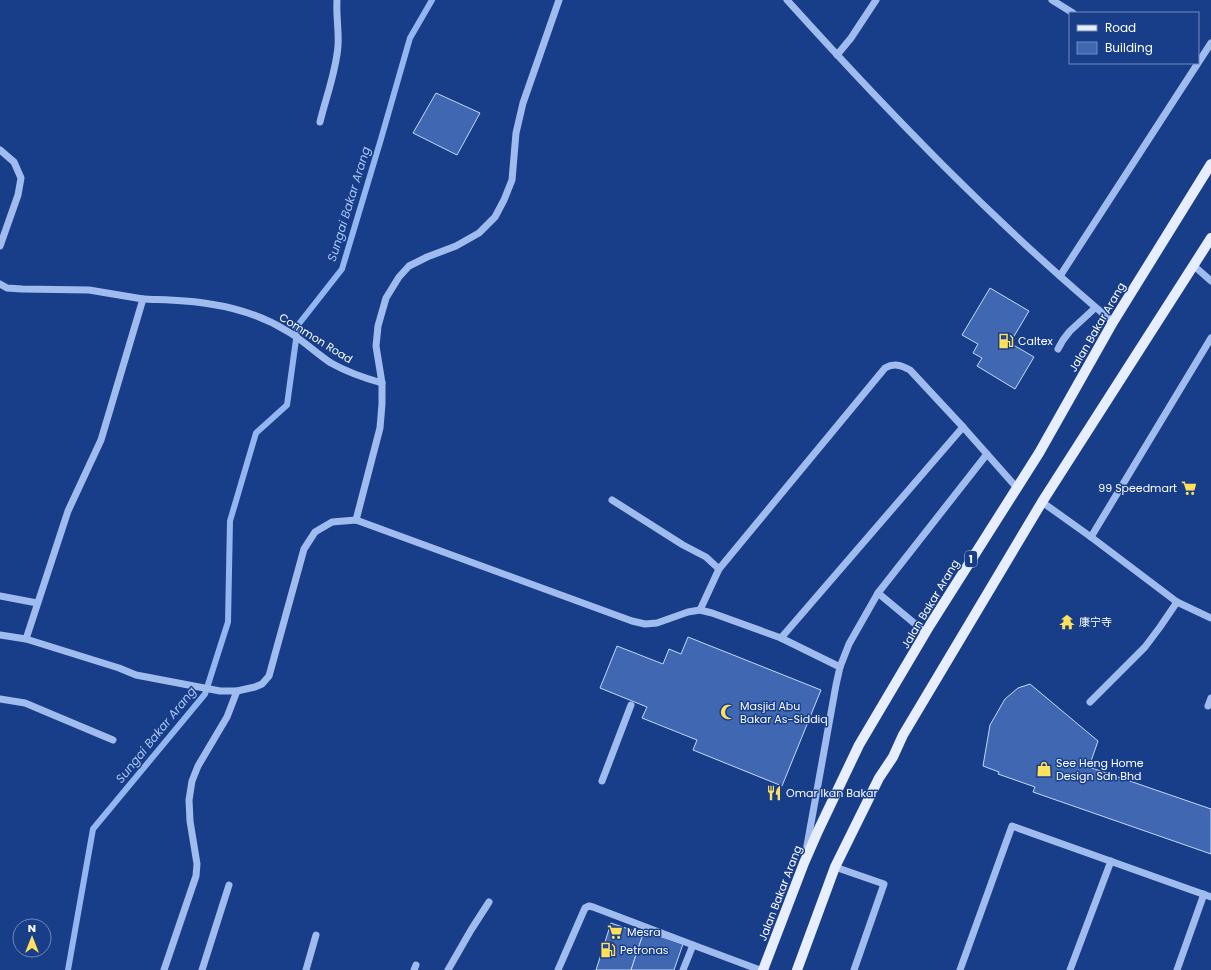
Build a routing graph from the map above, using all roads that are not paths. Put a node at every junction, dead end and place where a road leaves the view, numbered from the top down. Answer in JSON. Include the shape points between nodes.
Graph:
{"nodes":[{"id":1,"x":337,"y":0,"type":"edge"},
{"id":2,"x":559,"y":0,"type":"edge"},
{"id":3,"x":787,"y":0,"type":"edge"},
{"id":4,"x":876,"y":0,"type":"edge"},
{"id":5,"x":1052,"y":0,"type":"edge"},
{"id":6,"x":1072,"y":12,"type":"edge"},
{"id":7,"x":1211,"y":43,"type":"edge"},
{"id":8,"x":837,"y":55,"type":"junction"},
{"id":9,"x":1199,"y":62,"type":"edge"},
{"id":10,"x":1197,"y":64,"type":"edge"},
{"id":11,"x":320,"y":122,"type":"dead end"},
{"id":12,"x":0,"y":150,"type":"edge"},
{"id":13,"x":1211,"y":164,"type":"edge"},
{"id":14,"x":1211,"y":238,"type":"edge"},
{"id":15,"x":0,"y":246,"type":"edge"},
{"id":16,"x":1193,"y":265,"type":"junction"},
{"id":17,"x":1060,"y":276,"type":"junction"},
{"id":18,"x":1211,"y":281,"type":"edge"},
{"id":19,"x":0,"y":284,"type":"edge"},
{"id":20,"x":144,"y":299,"type":"junction"},
{"id":21,"x":1095,"y":308,"type":"junction"},
{"id":22,"x":1113,"y":322,"type":"junction"},
{"id":23,"x":1211,"y":338,"type":"edge"},
{"id":24,"x":1058,"y":349,"type":"dead end"},
{"id":25,"x":382,"y":382,"type":"junction"},
{"id":26,"x":963,"y":427,"type":"junction"},
{"id":27,"x":988,"y":454,"type":"junction"},
{"id":28,"x":1017,"y":488,"type":"junction"},
{"id":29,"x":612,"y":500,"type":"dead end"},
{"id":30,"x":1042,"y":502,"type":"junction"},
{"id":31,"x":356,"y":520,"type":"junction"},
{"id":32,"x":1091,"y":537,"type":"junction"},
{"id":33,"x":719,"y":569,"type":"junction"},
{"id":34,"x":878,"y":593,"type":"junction"},
{"id":35,"x":0,"y":596,"type":"edge"},
{"id":36,"x":1177,"y":602,"type":"junction"},
{"id":37,"x":37,"y":603,"type":"junction"},
{"id":38,"x":700,"y":610,"type":"junction"},
{"id":39,"x":1211,"y":618,"type":"edge"},
{"id":40,"x":926,"y":633,"type":"junction"},
{"id":41,"x":0,"y":635,"type":"edge"},
{"id":42,"x":780,"y":638,"type":"junction"},
{"id":43,"x":26,"y":639,"type":"junction"},
{"id":44,"x":840,"y":667,"type":"junction"},
{"id":45,"x":238,"y":691,"type":"junction"},
{"id":46,"x":1211,"y":698,"type":"edge"},
{"id":47,"x":0,"y":699,"type":"edge"},
{"id":48,"x":1090,"y":702,"type":"dead end"},
{"id":49,"x":631,"y":705,"type":"dead end"},
{"id":50,"x":1208,"y":706,"type":"dead end"},
{"id":51,"x":113,"y":740,"type":"dead end"},
{"id":52,"x":602,"y":781,"type":"dead end"},
{"id":53,"x":1111,"y":861,"type":"junction"},
{"id":54,"x":804,"y":863,"type":"junction"},
{"id":55,"x":835,"y":868,"type":"junction"},
{"id":56,"x":229,"y":885,"type":"dead end"},
{"id":57,"x":1208,"y":896,"type":"edge"},
{"id":58,"x":489,"y":902,"type":"dead end"},
{"id":59,"x":316,"y":935,"type":"dead end"},
{"id":60,"x":693,"y":944,"type":"junction"},
{"id":61,"x":164,"y":970,"type":"edge"},
{"id":62,"x":202,"y":970,"type":"edge"},
{"id":63,"x":306,"y":970,"type":"edge"},
{"id":64,"x":448,"y":970,"type":"edge"},
{"id":65,"x":558,"y":970,"type":"edge"},
{"id":66,"x":683,"y":970,"type":"edge"},
{"id":67,"x":760,"y":970,"type":"edge"},
{"id":68,"x":763,"y":970,"type":"edge"},
{"id":69,"x":798,"y":970,"type":"edge"},
{"id":70,"x":854,"y":970,"type":"edge"},
{"id":71,"x":960,"y":970,"type":"edge"},
{"id":72,"x":1070,"y":970,"type":"edge"},
{"id":73,"x":1177,"y":970,"type":"edge"}],
"edges":[{"from":1,"to":11,"type":"street","via":[[336,62]]},
{"from":2,"to":25,"type":"street","via":[[523,103],[516,133],[512,180],[504,200],[495,217],[479,233],[409,266],[399,277],[386,298],[378,326],[376,346]]},
{"from":3,"to":8,"type":"street"},
{"from":4,"to":8,"type":"street"},
{"from":5,"to":6,"type":"street"},
{"from":7,"to":9,"type":"street"},
{"from":8,"to":17,"type":"street","via":[[940,163]]},
{"from":10,"to":17,"type":"street"},
{"from":12,"to":15,"type":"street","via":[[14,162],[21,178],[18,195]]},
{"from":13,"to":22,"type":"main road","name":"Jalan Bakar Arang","number":"1"},
{"from":14,"to":16,"type":"main road"},
{"from":16,"to":18,"type":"street"},
{"from":16,"to":30,"type":"main road"},
{"from":17,"to":21,"type":"street"},
{"from":19,"to":20,"type":"street","name":"Common Road","via":[[7,288],[89,290]]},
{"from":20,"to":25,"type":"street","name":"Common Road","via":[[218,305],[260,317],[286,330],[332,362],[360,377]]},
{"from":20,"to":37,"type":"street","via":[[101,440],[68,511]]},
{"from":21,"to":22,"type":"street"},
{"from":21,"to":24,"type":"street","via":[[1070,331]]},
{"from":22,"to":28,"type":"main road","name":"Jalan Bakar Arang","number":"1"},
{"from":23,"to":32,"type":"street"},
{"from":25,"to":31,"type":"street","via":[[380,428]]},
{"from":26,"to":27,"type":"street"},
{"from":26,"to":33,"type":"street","via":[[910,370],[896,365],[885,368]]},
{"from":26,"to":42,"type":"street"},
{"from":27,"to":28,"type":"street"},
{"from":27,"to":34,"type":"street"},
{"from":28,"to":40,"type":"main road","name":"Jalan Bakar Arang","number":"1"},
{"from":29,"to":33,"type":"street","via":[[706,557]]},
{"from":30,"to":32,"type":"street"},
{"from":30,"to":55,"type":"main road","via":[[907,728],[879,778]]},
{"from":31,"to":38,"type":"street","via":[[632,621],[657,623]]},
{"from":31,"to":45,"type":"street","via":[[332,522],[315,532],[304,549],[269,676],[255,688]]},
{"from":32,"to":36,"type":"street"},
{"from":33,"to":38,"type":"street"},
{"from":34,"to":40,"type":"street"},
{"from":34,"to":44,"type":"street","via":[[849,644]]},
{"from":35,"to":37,"type":"street"},
{"from":36,"to":39,"type":"street"},
{"from":36,"to":48,"type":"street","via":[[1145,647]]},
{"from":37,"to":43,"type":"street"},
{"from":38,"to":42,"type":"street"},
{"from":40,"to":54,"type":"main road","name":"Jalan Bakar Arang","number":"1","via":[[859,745]]},
{"from":41,"to":43,"type":"street"},
{"from":42,"to":44,"type":"street"},
{"from":43,"to":45,"type":"street","via":[[136,675],[220,691]]},
{"from":44,"to":54,"type":"street"},
{"from":45,"to":61,"type":"street","via":[[227,717],[192,781],[189,800],[197,864],[196,876]]},
{"from":46,"to":50,"type":"street"},
{"from":47,"to":51,"type":"street","via":[[30,705]]},
{"from":49,"to":52,"type":"street"},
{"from":53,"to":57,"type":"street"},
{"from":53,"to":71,"type":"street","via":[[1012,826]]},
{"from":53,"to":72,"type":"street"},
{"from":54,"to":68,"type":"main road","name":"Jalan Bakar Arang","number":"1"},
{"from":55,"to":69,"type":"main road"},
{"from":55,"to":70,"type":"street","via":[[884,884]]},
{"from":56,"to":62,"type":"street"},
{"from":57,"to":73,"type":"street"},
{"from":58,"to":64,"type":"street"},
{"from":59,"to":63,"type":"street"},
{"from":60,"to":65,"type":"street","via":[[589,906],[585,908]]},
{"from":60,"to":66,"type":"street"},
{"from":60,"to":67,"type":"street"}]}
